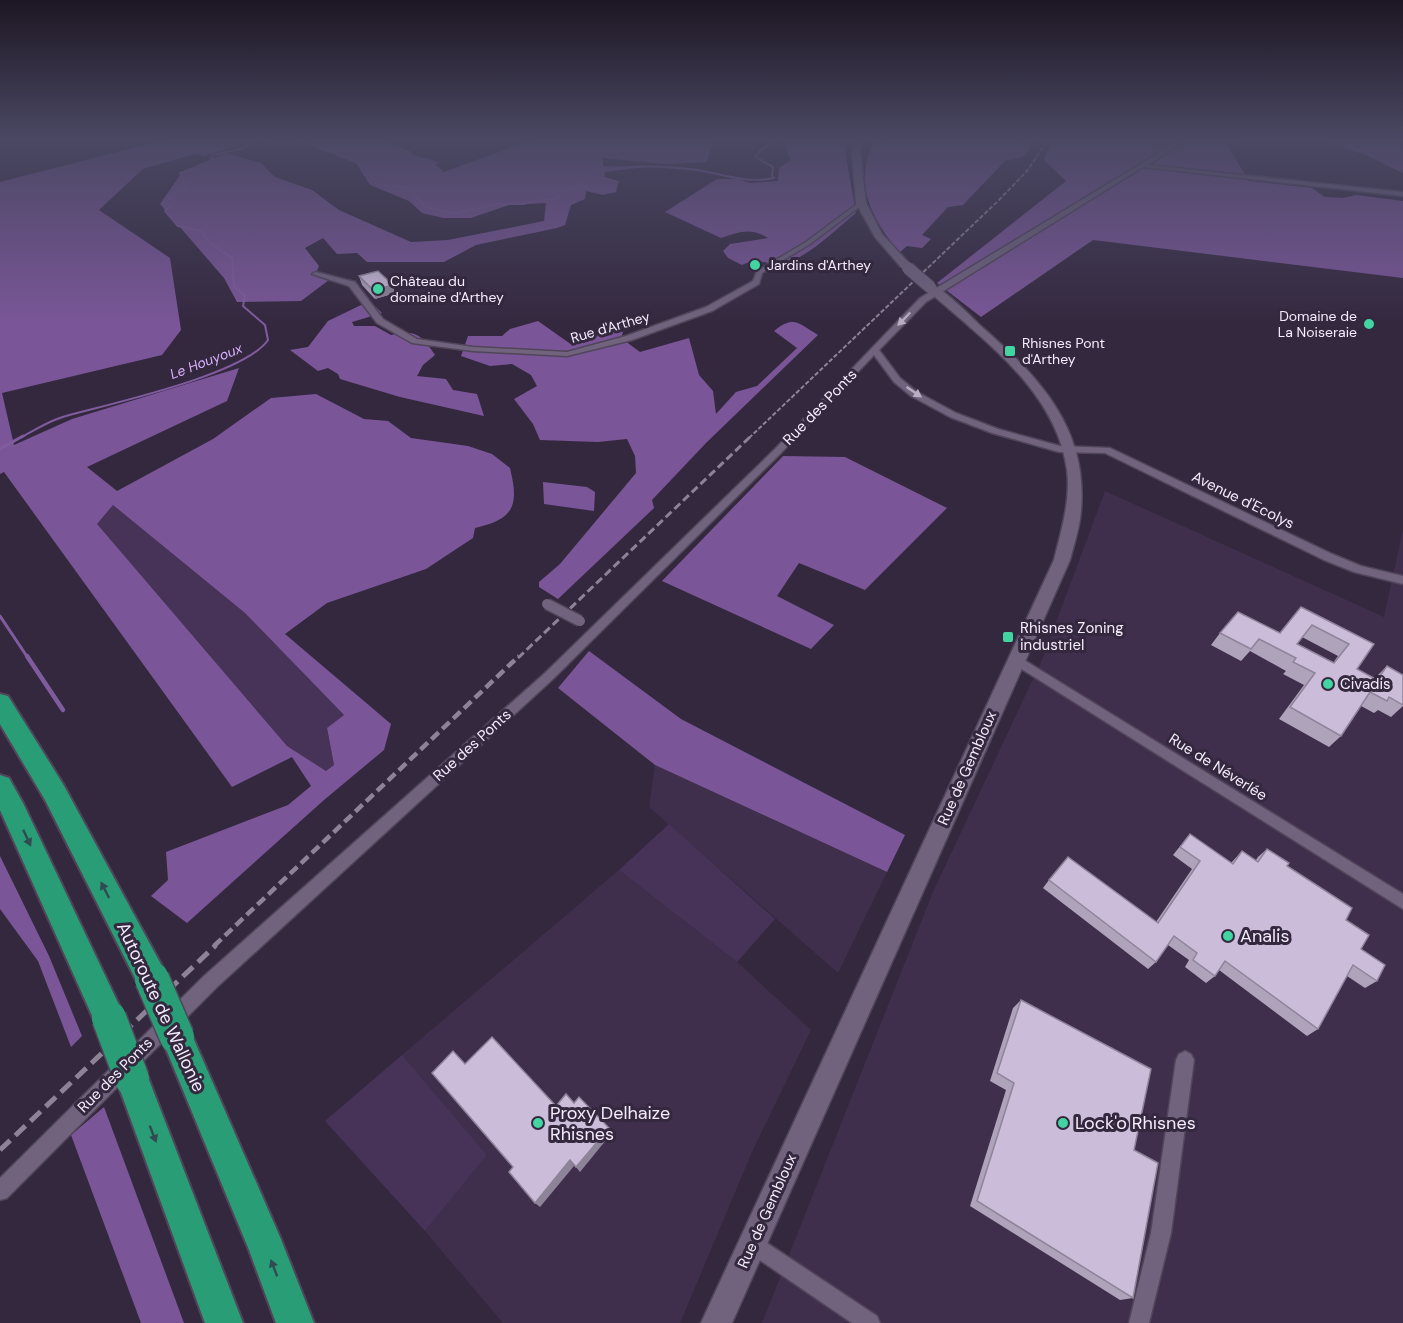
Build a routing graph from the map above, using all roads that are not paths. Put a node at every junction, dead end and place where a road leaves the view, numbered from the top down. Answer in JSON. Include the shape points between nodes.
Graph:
{"nodes":[{"id":1,"x":1083,"y":202,"type":"edge"},
{"id":2,"x":861,"y":203,"type":"joint"},
{"id":3,"x":316,"y":274,"type":"dead end"},
{"id":4,"x":933,"y":289,"type":"junction"},
{"id":5,"x":875,"y":350,"type":"junction"},
{"id":6,"x":1071,"y":451,"type":"junction"},
{"id":7,"x":1403,"y":580,"type":"edge"},
{"id":8,"x":547,"y":604,"type":"dead end"},
{"id":9,"x":597,"y":629,"type":"junction"},
{"id":10,"x":1016,"y":660,"type":"junction"},
{"id":11,"x":0,"y":703,"type":"edge"},
{"id":12,"x":0,"y":786,"type":"edge"},
{"id":13,"x":1403,"y":902,"type":"edge"},
{"id":14,"x":1185,"y":1060,"type":"dead end"},
{"id":15,"x":0,"y":1191,"type":"edge"},
{"id":16,"x":752,"y":1243,"type":"junction"},
{"id":17,"x":224,"y":1323,"type":"edge"},
{"id":18,"x":295,"y":1323,"type":"edge"},
{"id":19,"x":716,"y":1323,"type":"edge"},
{"id":20,"x":870,"y":1323,"type":"edge"},
{"id":21,"x":1139,"y":1323,"type":"edge"}],
"edges":[{"from":1,"to":4,"type":"street","name":"Rue des Ponts"},
{"from":2,"to":3,"type":"street","name":"Rue d'Arthey","via":[[808,243],[759,272],[756,282],[709,309],[629,338],[567,354],[473,349],[416,341],[380,321],[352,284]]},
{"from":2,"to":4,"type":"main road","name":"Rue de Gembloux","bridge":true,"via":[[878,236],[893,254]]},
{"from":4,"to":5,"type":"street","name":"Rue des Ponts","one_way":true},
{"from":4,"to":6,"type":"main road","name":"Rue de Gembloux","via":[[1032,381],[1052,407]]},
{"from":5,"to":6,"type":"street","name":"Avenue d'Ecolys","one_way":true,"via":[[896,380],[954,416]]},
{"from":5,"to":9,"type":"street","name":"Rue des Ponts"},
{"from":6,"to":7,"type":"street","name":"Avenue d'Ecolys","via":[[1107,450],[1328,557]]},
{"from":6,"to":10,"type":"main road","name":"Rue de Gembloux","via":[[1077,499],[1069,538]]},
{"from":8,"to":9,"type":"street","bridge":true},
{"from":9,"to":15,"type":"street","name":"Rue des Ponts","via":[[210,982]]},
{"from":10,"to":13,"type":"street","name":"Rue de Néverlée"},
{"from":10,"to":16,"type":"main road","name":"Rue de Gembloux"},
{"from":18,"to":11,"type":"highway","name":"Autoroute de Wallonie","one_way":true,"bridge":true,"via":[[152,979],[54,792]]},
{"from":12,"to":17,"type":"highway","one_way":true,"bridge":true,"via":[[109,1018]]},
{"from":14,"to":21,"type":"street","via":[[1161,1233]]},
{"from":16,"to":19,"type":"main road","name":"Rue de Gembloux"},
{"from":16,"to":20,"type":"street"}]}
